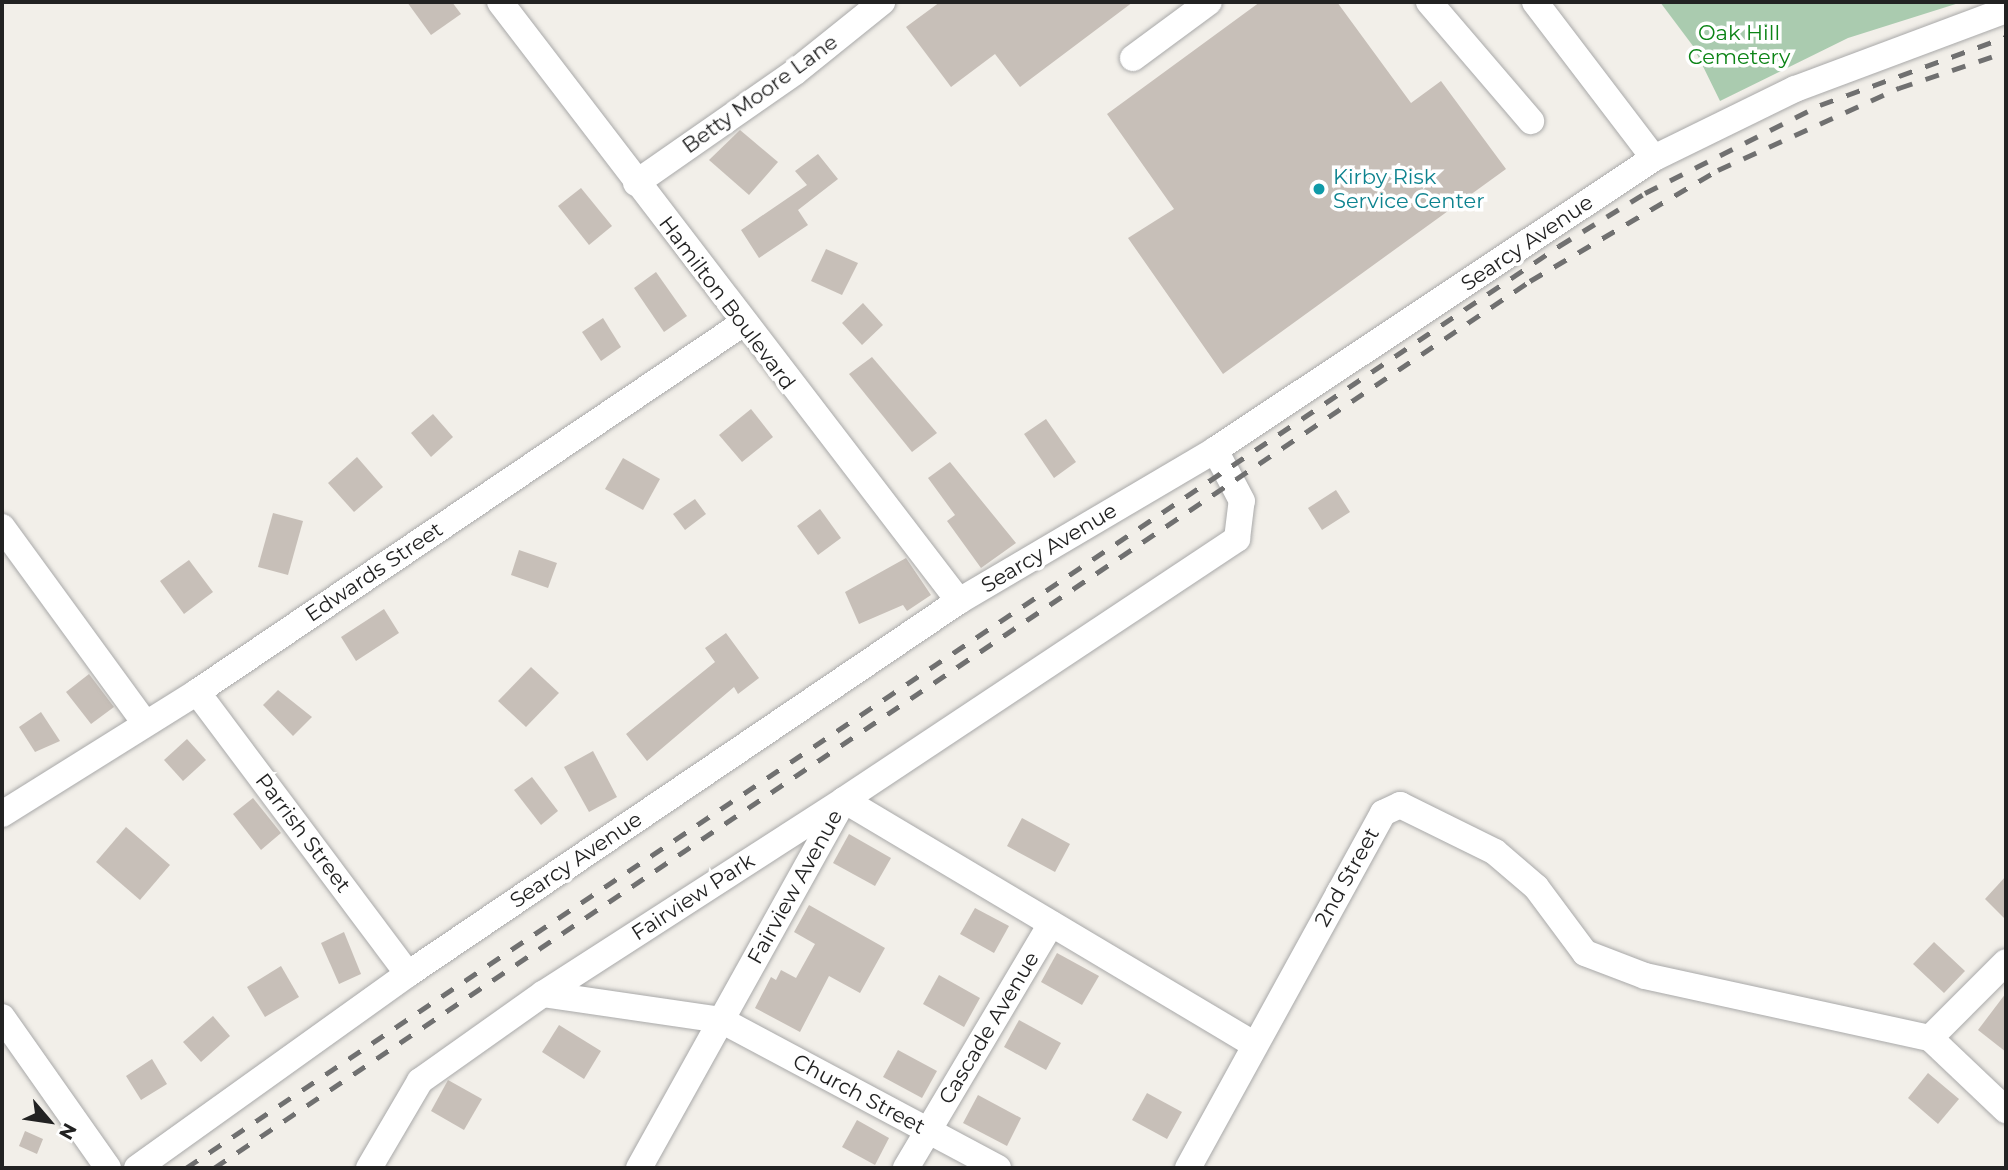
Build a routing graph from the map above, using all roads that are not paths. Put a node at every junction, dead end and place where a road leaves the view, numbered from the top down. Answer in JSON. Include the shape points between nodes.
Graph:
{"nodes":[{"id":1,"x":500,"y":2,"type":"edge"},
{"id":2,"x":882,"y":2,"type":"edge"},
{"id":3,"x":1209,"y":2,"type":"edge"},
{"id":4,"x":1429,"y":2,"type":"edge"},
{"id":5,"x":1535,"y":2,"type":"edge"},
{"id":6,"x":2006,"y":10,"type":"edge"},
{"id":7,"x":1133,"y":58,"type":"dead end"},
{"id":8,"x":1531,"y":121,"type":"dead end"},
{"id":9,"x":1654,"y":158,"type":"junction"},
{"id":10,"x":636,"y":183,"type":"junction"},
{"id":11,"x":742,"y":324,"type":"junction"},
{"id":12,"x":1215,"y":450,"type":"junction"},
{"id":13,"x":2,"y":527,"type":"edge"},
{"id":14,"x":960,"y":601,"type":"junction"},
{"id":15,"x":197,"y":692,"type":"junction"},
{"id":16,"x":145,"y":723,"type":"junction"},
{"id":17,"x":844,"y":800,"type":"junction"},
{"id":18,"x":2,"y":814,"type":"edge"},
{"id":19,"x":1051,"y":924,"type":"junction"},
{"id":20,"x":2006,"y":962,"type":"edge"},
{"id":21,"x":408,"y":974,"type":"junction"},
{"id":22,"x":543,"y":994,"type":"junction"},
{"id":23,"x":2,"y":1017,"type":"edge"},
{"id":24,"x":720,"y":1020,"type":"junction"},
{"id":25,"x":1930,"y":1038,"type":"junction"},
{"id":26,"x":1254,"y":1044,"type":"junction"},
{"id":27,"x":2006,"y":1110,"type":"edge"},
{"id":28,"x":928,"y":1130,"type":"junction"},
{"id":29,"x":108,"y":1168,"type":"edge"},
{"id":30,"x":137,"y":1168,"type":"edge"},
{"id":31,"x":369,"y":1168,"type":"edge"},
{"id":32,"x":639,"y":1168,"type":"edge"},
{"id":33,"x":906,"y":1168,"type":"edge"},
{"id":34,"x":998,"y":1168,"type":"edge"},
{"id":35,"x":1188,"y":1168,"type":"edge"}],
"edges":[{"from":1,"to":10,"type":"street","name":"Hamilton Boulevard"},
{"from":2,"to":10,"type":"street","name":"Betty Moore Lane","via":[[796,72]]},
{"from":3,"to":7,"type":"street"},
{"from":4,"to":8,"type":"street"},
{"from":5,"to":9,"type":"street"},
{"from":6,"to":9,"type":"street","name":"Searcy Avenue","via":[[1795,89]]},
{"from":9,"to":12,"type":"street","name":"Searcy Avenue"},
{"from":10,"to":11,"type":"street","name":"Hamilton Boulevard"},
{"from":11,"to":14,"type":"street","name":"Hamilton Boulevard"},
{"from":11,"to":15,"type":"street","name":"Edwards Street"},
{"from":12,"to":14,"type":"street","name":"Searcy Avenue"},
{"from":12,"to":17,"type":"street","name":"Fairview Avenue","via":[[1242,501],[1243,524],[1226,551]]},
{"from":13,"to":16,"type":"street"},
{"from":14,"to":21,"type":"street","name":"Searcy Avenue"},
{"from":15,"to":16,"type":"street","name":"Edwards Street"},
{"from":15,"to":21,"type":"street","name":"Parrish Street"},
{"from":16,"to":18,"type":"street","name":"Edwards Street"},
{"from":17,"to":19,"type":"street"},
{"from":17,"to":22,"type":"street","name":"Fairview Park"},
{"from":17,"to":24,"type":"street","name":"Fairview Avenue"},
{"from":19,"to":26,"type":"street"},
{"from":19,"to":28,"type":"street","name":"Cascade Avenue"},
{"from":20,"to":25,"type":"street"},
{"from":21,"to":30,"type":"street","name":"Searcy Avenue"},
{"from":22,"to":24,"type":"street","via":[[602,998]]},
{"from":22,"to":31,"type":"street","via":[[420,1081]]},
{"from":23,"to":29,"type":"street"},
{"from":24,"to":28,"type":"street","name":"Church Street"},
{"from":24,"to":32,"type":"street","name":"Fairview Avenue"},
{"from":25,"to":26,"type":"street","name":"2nd Street","via":[[1645,976],[1585,953],[1536,887],[1495,852],[1400,805],[1383,813]]},
{"from":25,"to":27,"type":"street"},
{"from":26,"to":35,"type":"street"},
{"from":28,"to":33,"type":"street","name":"Cascade Avenue"},
{"from":28,"to":34,"type":"street","name":"Church Street"}]}
